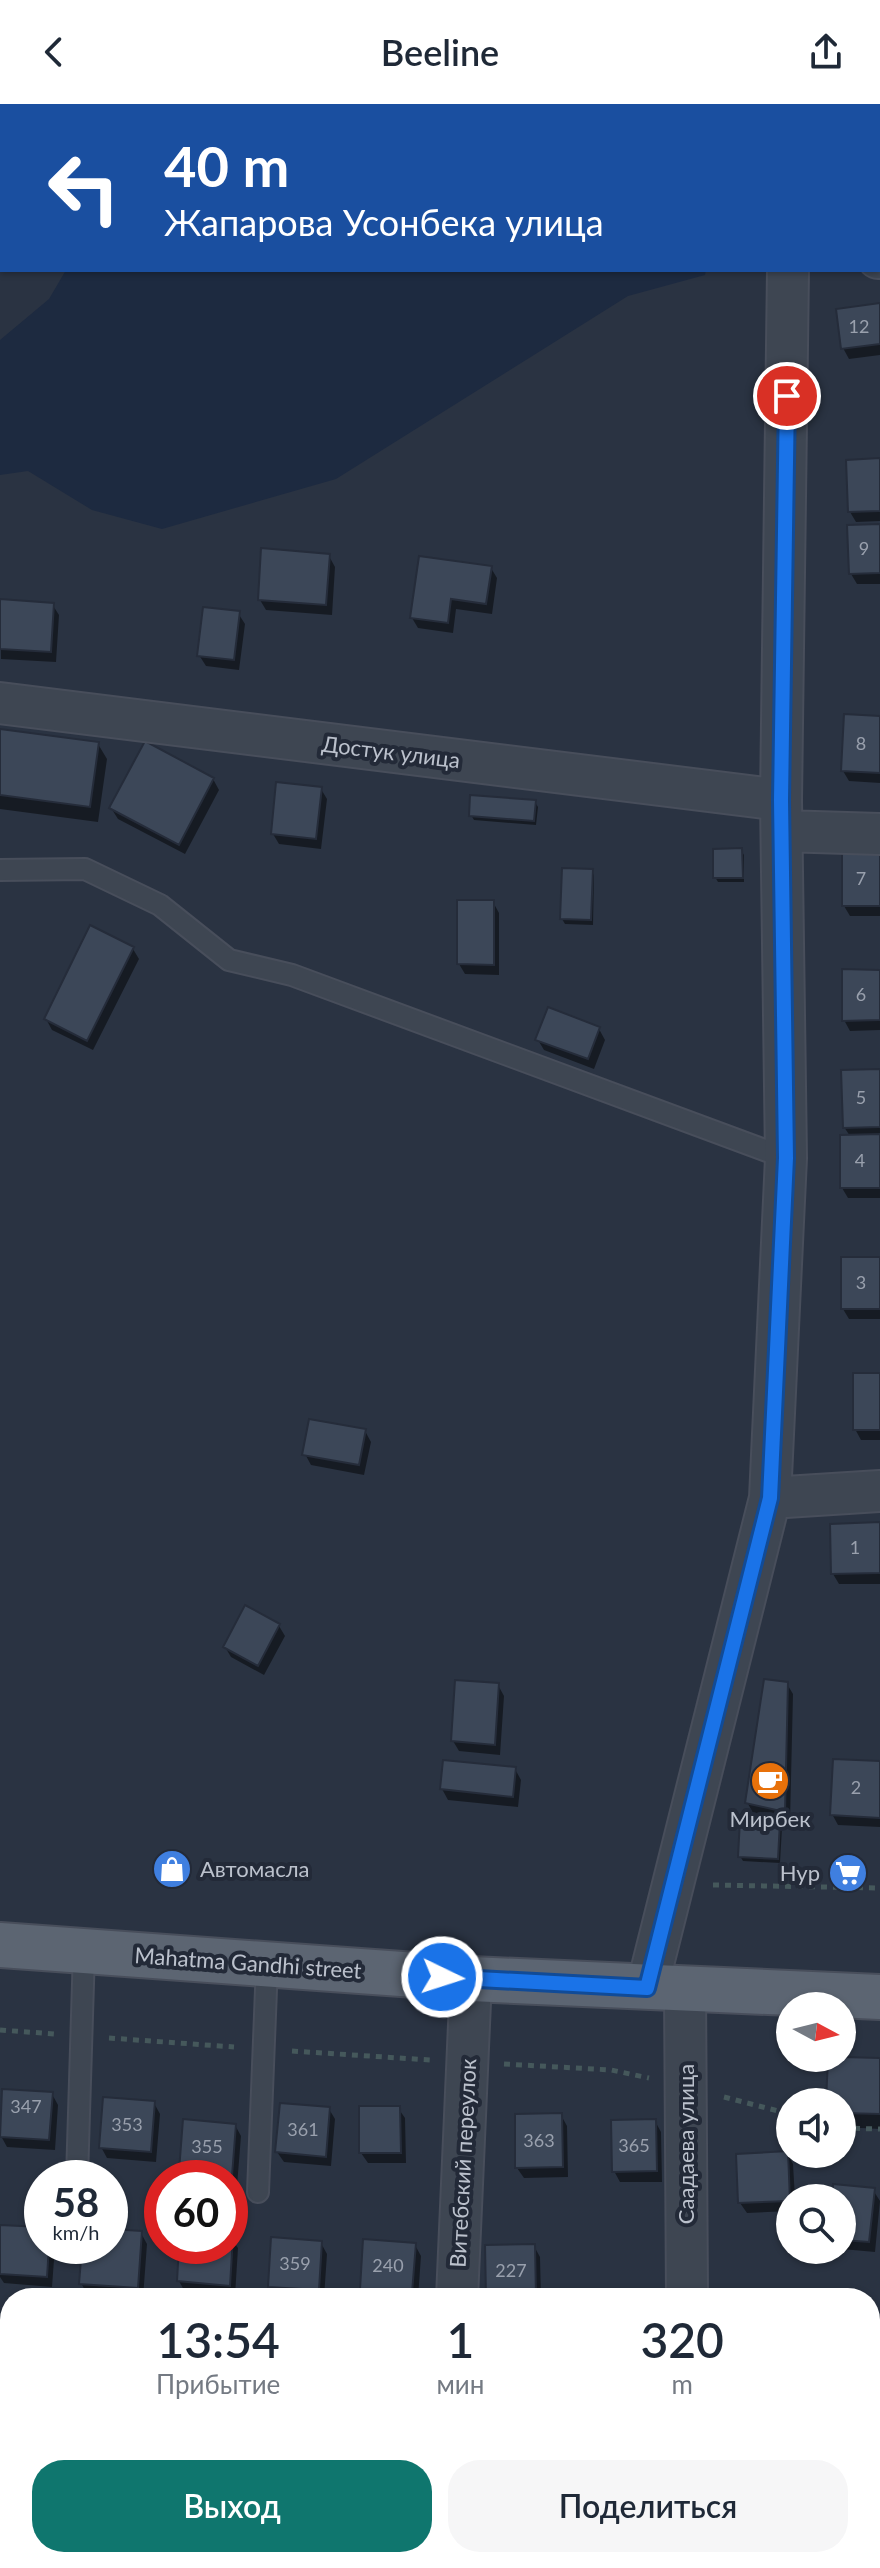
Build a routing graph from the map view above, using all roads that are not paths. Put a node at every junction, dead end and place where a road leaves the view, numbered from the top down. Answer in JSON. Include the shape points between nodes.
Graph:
{"nodes":[{"id":1,"x":792,"y":272,"type":"edge"},
{"id":2,"x":0,"y":703,"type":"edge"},
{"id":3,"x":782,"y":816,"type":"junction"},
{"id":4,"x":880,"y":834,"type":"edge"},
{"id":5,"x":0,"y":870,"type":"edge"},
{"id":6,"x":786,"y":1158,"type":"junction"},
{"id":7,"x":880,"y":1491,"type":"edge"},
{"id":8,"x":770,"y":1498,"type":"junction"},
{"id":9,"x":0,"y":1945,"type":"edge"},
{"id":10,"x":84,"y":1951,"type":"junction"},
{"id":11,"x":267,"y":1964,"type":"junction"},
{"id":12,"x":471,"y":1979,"type":"junction"},
{"id":13,"x":666,"y":1988,"type":"junction"},
{"id":14,"x":880,"y":1997,"type":"edge"},
{"id":15,"x":78,"y":2160,"type":"edge"},
{"id":16,"x":258,"y":2192,"type":"dead end"},
{"id":17,"x":457,"y":2288,"type":"edge"},
{"id":18,"x":687,"y":2288,"type":"edge"}],
"edges":[{"from":1,"to":3,"type":"street","name":"Саадаева улица"},
{"from":2,"to":3,"type":"street","name":"Достук улица"},
{"from":3,"to":4,"type":"street","name":"Достук улица"},
{"from":3,"to":6,"type":"street","name":"Саадаева улица"},
{"from":5,"to":6,"type":"lane","via":[[85,869],[160,905],[229,960],[292,975]]},
{"from":6,"to":8,"type":"street","name":"Саадаева улица"},
{"from":7,"to":8,"type":"street"},
{"from":8,"to":13,"type":"street","name":"Саадаева улица","via":[[672,1884]]},
{"from":9,"to":10,"type":"main road","name":"Mahatma Gandhi street"},
{"from":10,"to":11,"type":"main road","name":"Mahatma Gandhi street"},
{"from":10,"to":15,"type":"lane"},
{"from":11,"to":12,"type":"main road","name":"Mahatma Gandhi street"},
{"from":11,"to":16,"type":"lane"},
{"from":12,"to":13,"type":"main road","name":"Mahatma Gandhi street"},
{"from":12,"to":17,"type":"street","name":"Витебский переулок"},
{"from":13,"to":14,"type":"main road","name":"Mahatma Gandhi street"},
{"from":13,"to":18,"type":"street","name":"Саадаева улица","via":[[686,2087]]}]}
